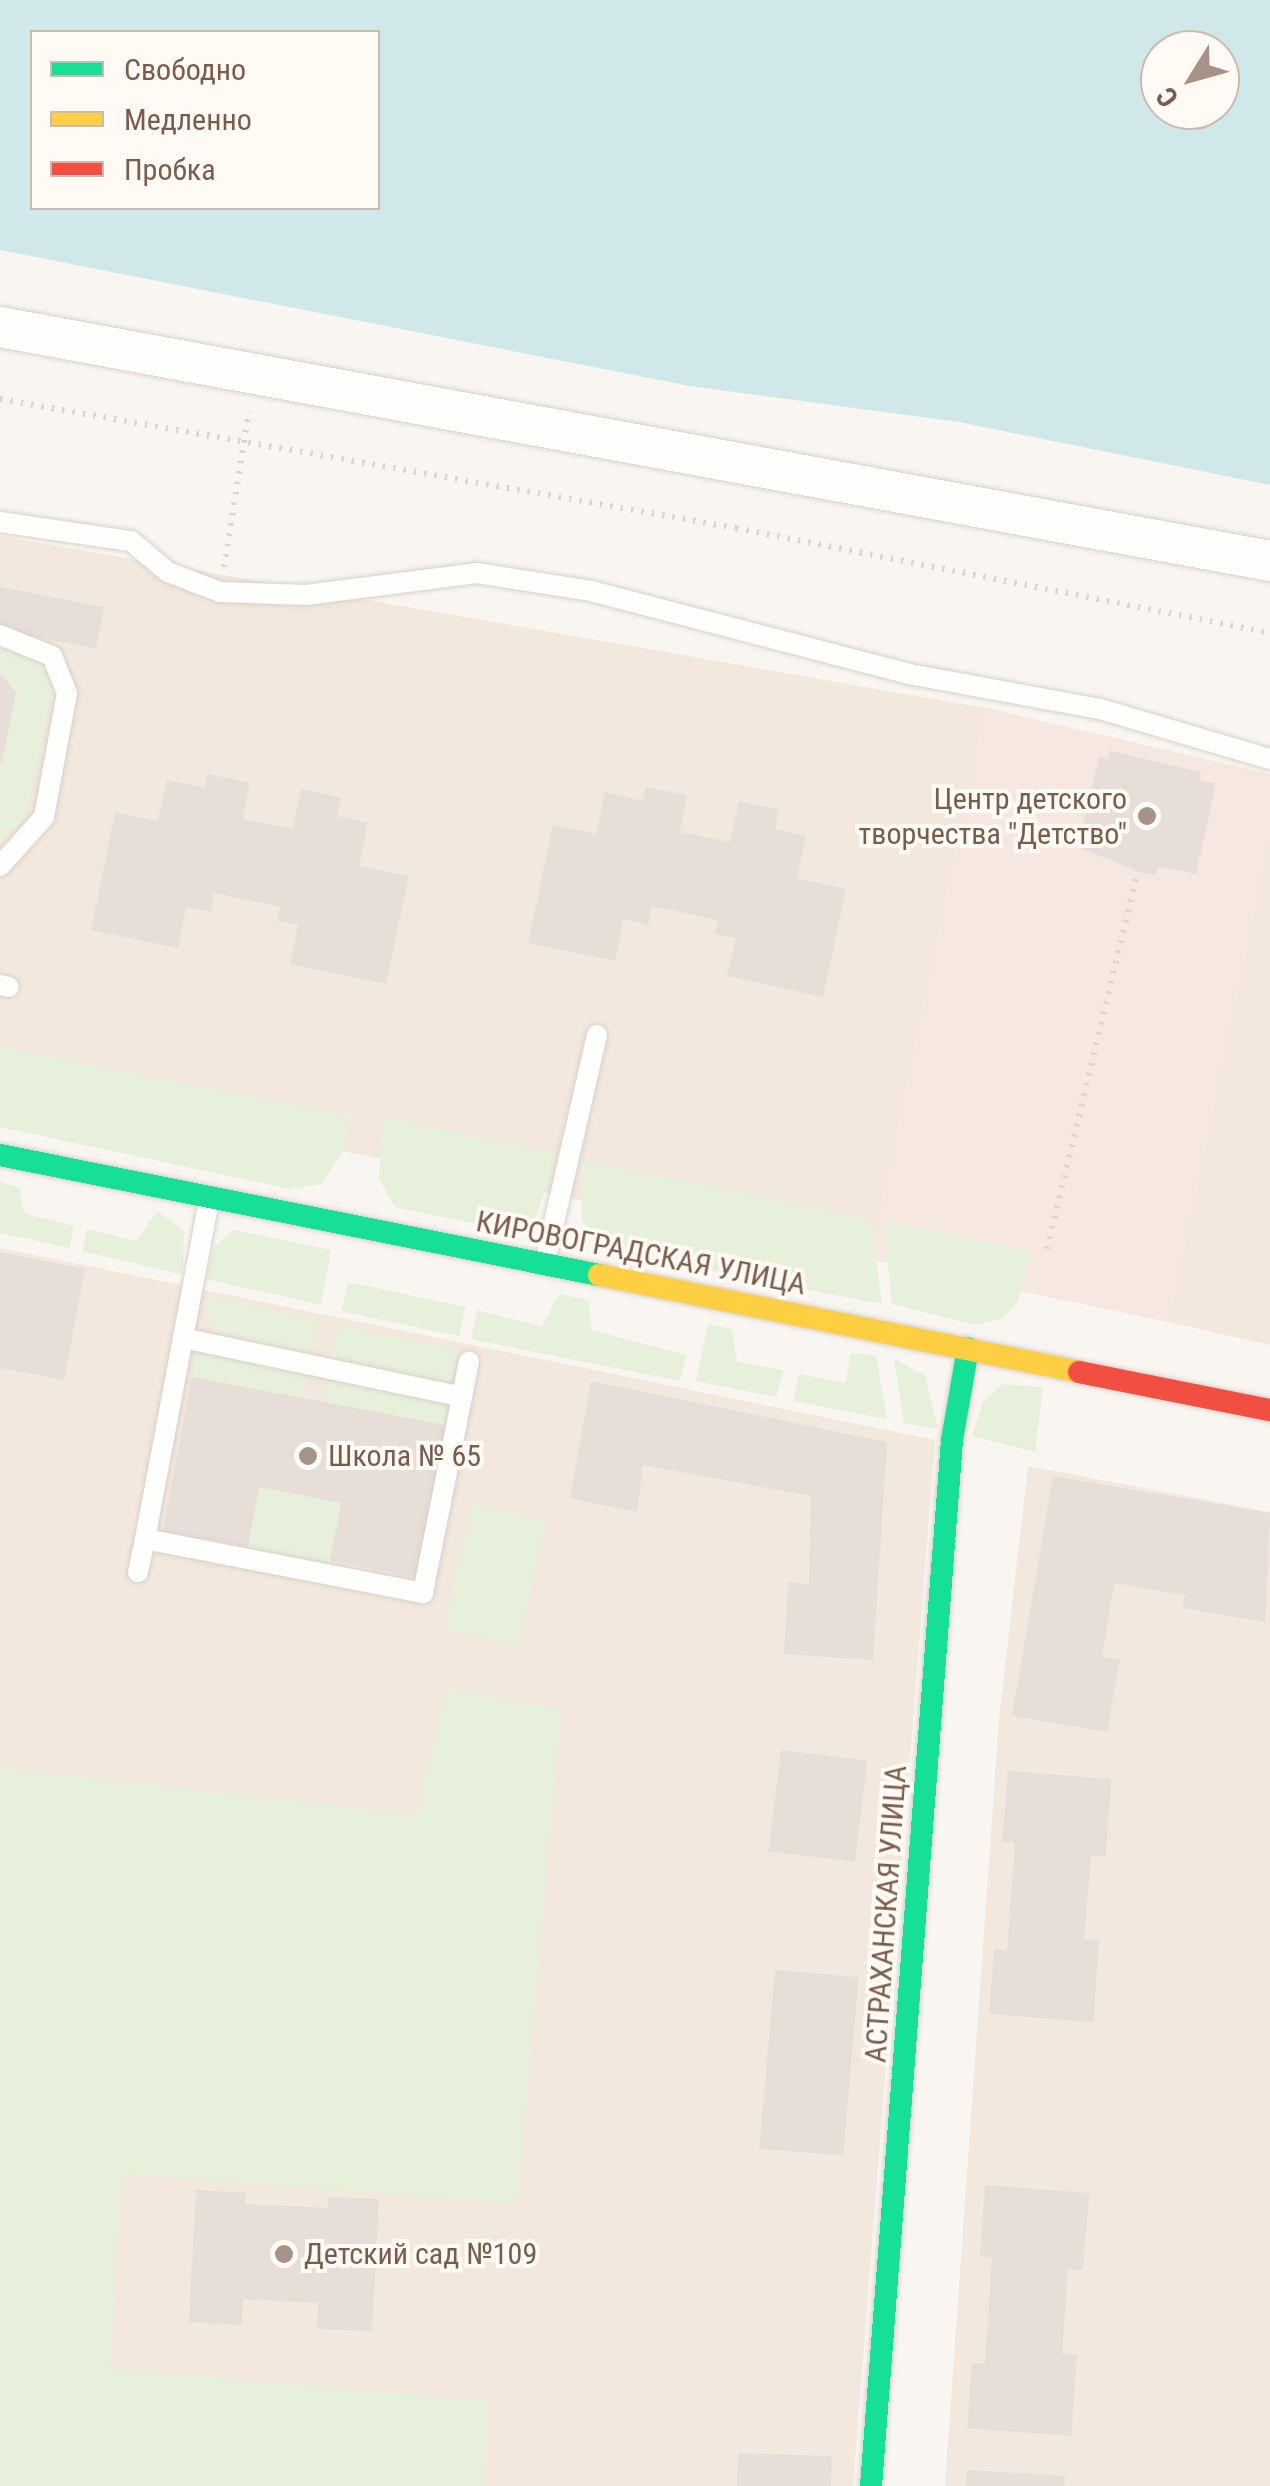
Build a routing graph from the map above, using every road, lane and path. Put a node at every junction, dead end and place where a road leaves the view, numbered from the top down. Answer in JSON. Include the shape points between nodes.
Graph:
{"nodes":[{"id":1,"x":0,"y":327,"type":"edge"},
{"id":2,"x":256,"y":376,"type":"junction"},
{"id":3,"x":0,"y":399,"type":"edge"},
{"id":4,"x":243,"y":446,"type":"junction"},
{"id":5,"x":0,"y":522,"type":"edge"},
{"id":6,"x":1270,"y":560,"type":"edge"},
{"id":7,"x":220,"y":592,"type":"junction"},
{"id":8,"x":1270,"y":633,"type":"edge"},
{"id":9,"x":0,"y":635,"type":"edge"},
{"id":10,"x":1270,"y":759,"type":"edge"},
{"id":11,"x":0,"y":866,"type":"edge"},
{"id":12,"x":1138,"y":871,"type":"dead end"},
{"id":13,"x":598,"y":1035,"type":"dead end"},
{"id":14,"x":0,"y":1154,"type":"edge"},
{"id":15,"x":210,"y":1196,"type":"junction"},
{"id":16,"x":1047,"y":1248,"type":"dead end"},
{"id":17,"x":545,"y":1264,"type":"junction"},
{"id":18,"x":183,"y":1338,"type":"junction"},
{"id":19,"x":968,"y":1348,"type":"junction"},
{"id":20,"x":469,"y":1362,"type":"dead end"},
{"id":21,"x":462,"y":1397,"type":"junction"},
{"id":22,"x":1270,"y":1410,"type":"edge"},
{"id":23,"x":144,"y":1539,"type":"junction"},
{"id":24,"x":138,"y":1572,"type":"dead end"},
{"id":25,"x":872,"y":2486,"type":"edge"}],
"edges":[{"from":1,"to":2,"type":"street"},
{"from":2,"to":4,"type":"path"},
{"from":2,"to":6,"type":"street"},
{"from":3,"to":4,"type":"path"},
{"from":4,"to":7,"type":"path"},
{"from":4,"to":8,"type":"path","via":[[736,528]]},
{"from":5,"to":7,"type":"lane","via":[[131,541],[168,572]]},
{"from":7,"to":10,"type":"lane","via":[[306,595],[477,573],[591,590],[798,648],[1100,708]]},
{"from":9,"to":11,"type":"lane","via":[[52,656],[67,693],[44,817]]},
{"from":12,"to":16,"type":"path"},
{"from":13,"to":17,"type":"lane"},
{"from":14,"to":15,"type":"street","name":"КИРОВОГРАДСКАЯ УЛИЦА"},
{"from":15,"to":17,"type":"street","name":"КИРОВОГРАДСКАЯ УЛИЦА"},
{"from":15,"to":18,"type":"lane"},
{"from":17,"to":19,"type":"street","name":"КИРОВОГРАДСКАЯ УЛИЦА"},
{"from":18,"to":21,"type":"lane"},
{"from":18,"to":23,"type":"lane"},
{"from":19,"to":22,"type":"street","name":"КИРОВОГРАДСКАЯ УЛИЦА"},
{"from":19,"to":25,"type":"street","name":"АСТРАХАНСКАЯ УЛИЦА","via":[[952,1440]]},
{"from":20,"to":21,"type":"lane"},
{"from":21,"to":23,"type":"lane","via":[[423,1594]]},
{"from":23,"to":24,"type":"lane"}]}
